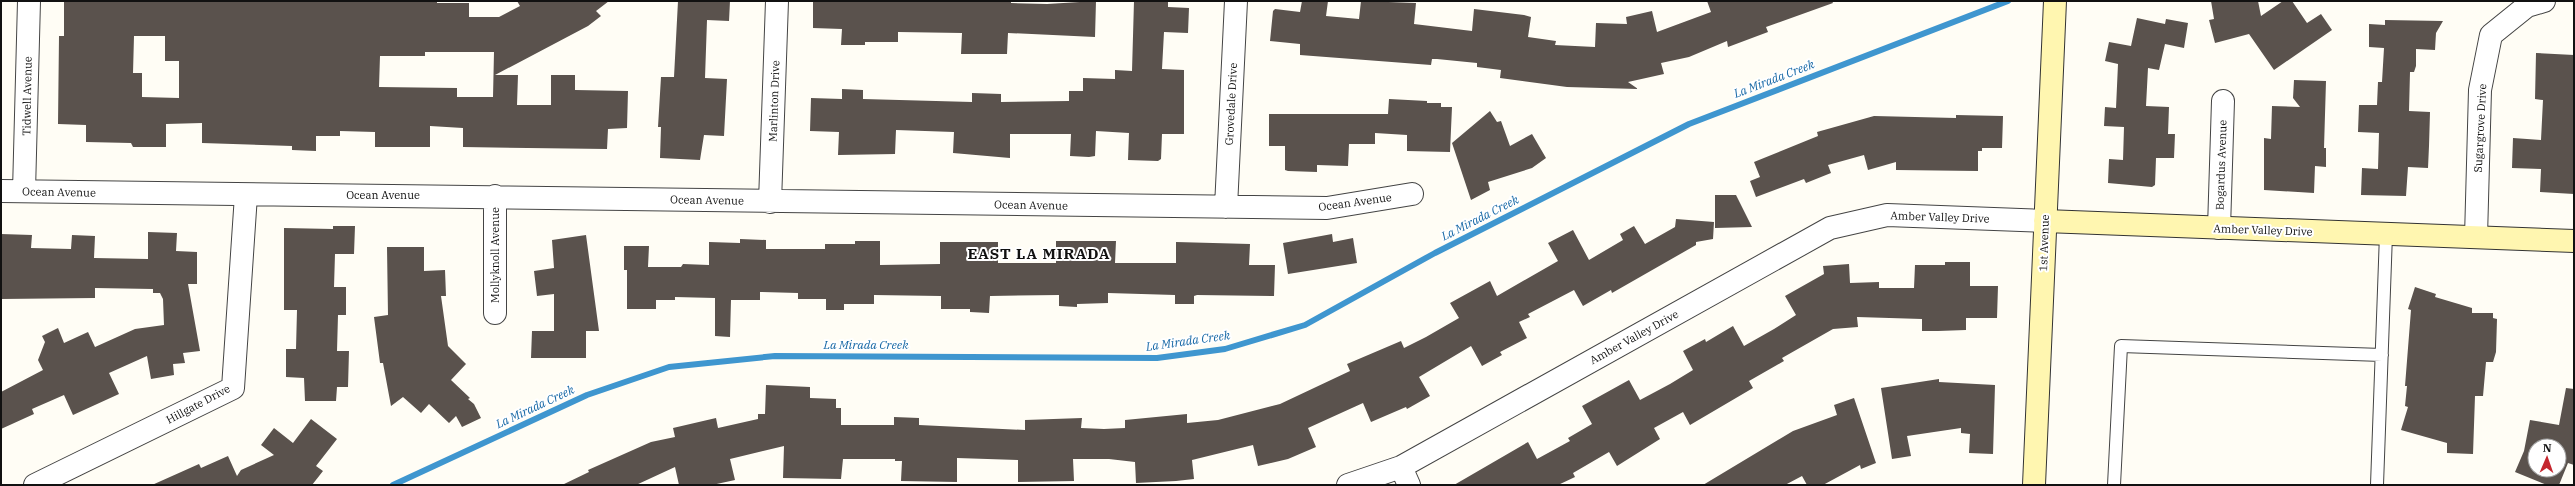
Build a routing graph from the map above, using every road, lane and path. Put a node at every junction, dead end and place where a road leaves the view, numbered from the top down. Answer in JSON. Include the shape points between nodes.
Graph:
{"nodes":[{"id":1,"x":29,"y":1,"type":"edge"},
{"id":2,"x":777,"y":1,"type":"edge"},
{"id":3,"x":1236,"y":1,"type":"edge"},
{"id":4,"x":2544,"y":1,"type":"edge"},
{"id":5,"x":2054,"y":7,"type":"edge"},
{"id":6,"x":2223,"y":101,"type":"dead end"},
{"id":7,"x":1,"y":191,"type":"edge"},
{"id":8,"x":24,"y":191,"type":"junction"},
{"id":9,"x":1412,"y":194,"type":"dead end"},
{"id":10,"x":246,"y":195,"type":"junction"},
{"id":11,"x":495,"y":196,"type":"junction"},
{"id":12,"x":770,"y":202,"type":"junction"},
{"id":13,"x":1226,"y":207,"type":"junction"},
{"id":14,"x":2045,"y":221,"type":"junction"},
{"id":15,"x":2219,"y":228,"type":"junction"},
{"id":16,"x":2386,"y":234,"type":"junction"},
{"id":17,"x":2476,"y":237,"type":"junction"},
{"id":18,"x":2574,"y":241,"type":"edge"},
{"id":19,"x":495,"y":313,"type":"dead end"},
{"id":20,"x":2382,"y":355,"type":"junction"},
{"id":21,"x":1405,"y":476,"type":"edge"},
{"id":22,"x":35,"y":485,"type":"edge"},
{"id":23,"x":1348,"y":485,"type":"edge"},
{"id":24,"x":2034,"y":485,"type":"edge"},
{"id":25,"x":2114,"y":485,"type":"edge"},
{"id":26,"x":2377,"y":485,"type":"edge"}],
"edges":[{"from":1,"to":8,"type":"street","name":"Tidwell Avenue"},
{"from":2,"to":12,"type":"street","name":"Marlinton Drive"},
{"from":3,"to":13,"type":"street","name":"Grovedale Drive"},
{"from":4,"to":17,"type":"street","name":"Sugargrove Drive","via":[[2527,6],[2491,35],[2480,90]]},
{"from":5,"to":14,"type":"street","name":"1st Avenue"},
{"from":6,"to":15,"type":"street","name":"Bogardus Avenue"},
{"from":7,"to":8,"type":"street","name":"Ocean Avenue"},
{"from":8,"to":10,"type":"street","name":"Ocean Avenue"},
{"from":9,"to":13,"type":"street","name":"Ocean Avenue","via":[[1327,208]]},
{"from":10,"to":11,"type":"street","name":"Ocean Avenue"},
{"from":10,"to":22,"type":"street","name":"Hillgate Drive","via":[[233,388]]},
{"from":11,"to":12,"type":"street","name":"Ocean Avenue"},
{"from":11,"to":19,"type":"street","name":"Mollyknoll Avenue"},
{"from":12,"to":13,"type":"street","name":"Ocean Avenue"},
{"from":14,"to":15,"type":"street","name":"Amber Valley Drive"},
{"from":14,"to":21,"type":"street","name":"Amber Valley Drive","via":[[1887,215],[1830,228]]},
{"from":14,"to":24,"type":"street","name":"1st Avenue"},
{"from":15,"to":16,"type":"street","name":"Amber Valley Drive"},
{"from":16,"to":17,"type":"street","name":"Amber Valley Drive"},
{"from":16,"to":20,"type":"lane"},
{"from":17,"to":18,"type":"street","name":"Amber Valley Drive"},
{"from":20,"to":25,"type":"lane","via":[[2121,346]]},
{"from":20,"to":26,"type":"lane"},
{"from":21,"to":23,"type":"street","name":"Amber Valley Drive"}]}
